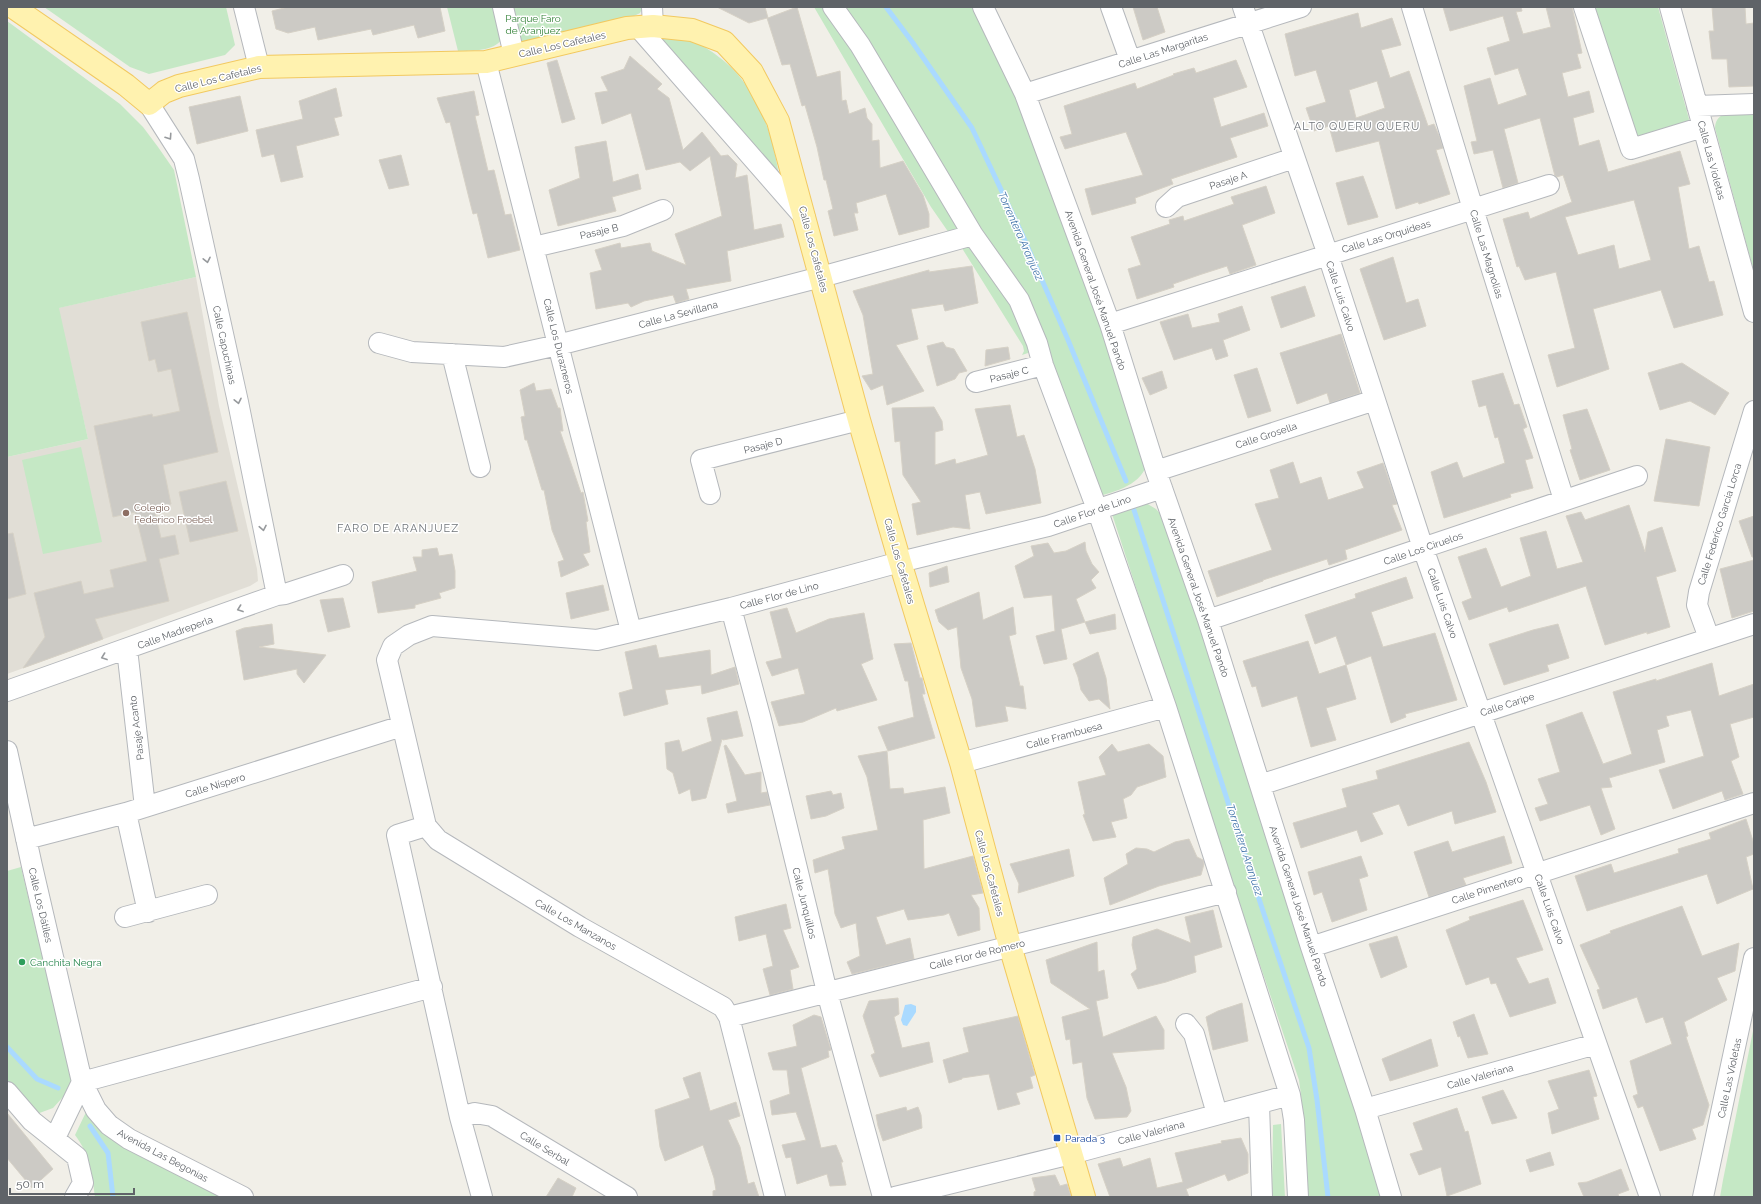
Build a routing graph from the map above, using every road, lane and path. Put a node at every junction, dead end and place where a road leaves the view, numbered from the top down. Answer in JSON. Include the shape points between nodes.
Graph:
{"nodes":[{"id":1,"x":13,"y":7,"type":"edge"},
{"id":2,"x":244,"y":7,"type":"edge"},
{"id":3,"x":503,"y":7,"type":"edge"},
{"id":4,"x":833,"y":7,"type":"edge"},
{"id":5,"x":983,"y":7,"type":"edge"},
{"id":6,"x":1111,"y":7,"type":"edge"},
{"id":7,"x":1301,"y":7,"type":"edge"},
{"id":8,"x":1412,"y":7,"type":"edge"},
{"id":9,"x":1584,"y":7,"type":"edge"},
{"id":10,"x":1670,"y":7,"type":"edge"},
{"id":11,"x":1246,"y":15,"type":"edge"},
{"id":12,"x":648,"y":20,"type":"edge"},
{"id":13,"x":514,"y":55,"type":"junction"},
{"id":14,"x":1130,"y":60,"type":"junction"},
{"id":15,"x":486,"y":62,"type":"junction"},
{"id":16,"x":259,"y":67,"type":"junction"},
{"id":17,"x":1025,"y":94,"type":"junction"},
{"id":18,"x":149,"y":104,"type":"junction"},
{"id":19,"x":1754,"y":104,"type":"edge"},
{"id":20,"x":1697,"y":106,"type":"junction"},
{"id":21,"x":1703,"y":127,"type":"junction"},
{"id":22,"x":1294,"y":158,"type":"junction"},
{"id":23,"x":1549,"y":185,"type":"dead end"},
{"id":24,"x":1166,"y":207,"type":"dead end"},
{"id":25,"x":1473,"y":209,"type":"junction"},
{"id":26,"x":663,"y":210,"type":"dead end"},
{"id":27,"x":805,"y":218,"type":"junction"},
{"id":28,"x":973,"y":235,"type":"junction"},
{"id":29,"x":534,"y":246,"type":"junction"},
{"id":30,"x":1328,"y":255,"type":"junction"},
{"id":31,"x":821,"y":277,"type":"junction"},
{"id":32,"x":1754,"y":312,"type":"edge"},
{"id":33,"x":1110,"y":324,"type":"junction"},
{"id":34,"x":379,"y":343,"type":"dead end"},
{"id":35,"x":558,"y":345,"type":"junction"},
{"id":36,"x":452,"y":354,"type":"junction"},
{"id":37,"x":1043,"y":365,"type":"junction"},
{"id":38,"x":976,"y":382,"type":"dead end"},
{"id":39,"x":1375,"y":400,"type":"junction"},
{"id":40,"x":1754,"y":411,"type":"edge"},
{"id":41,"x":859,"y":420,"type":"junction"},
{"id":42,"x":480,"y":467,"type":"dead end"},
{"id":43,"x":1637,"y":476,"type":"dead end"},
{"id":44,"x":1159,"y":479,"type":"junction"},
{"id":45,"x":710,"y":494,"type":"dead end"},
{"id":46,"x":1564,"y":500,"type":"junction"},
{"id":47,"x":1097,"y":509,"type":"junction"},
{"id":48,"x":1423,"y":548,"type":"junction"},
{"id":49,"x":900,"y":562,"type":"junction"},
{"id":50,"x":343,"y":575,"type":"dead end"},
{"id":51,"x":277,"y":595,"type":"junction"},
{"id":52,"x":731,"y":608,"type":"junction"},
{"id":53,"x":1208,"y":620,"type":"junction"},
{"id":54,"x":1754,"y":624,"type":"edge"},
{"id":55,"x":631,"y":631,"type":"junction"},
{"id":56,"x":1709,"y":638,"type":"junction"},
{"id":57,"x":393,"y":646,"type":"joint"},
{"id":58,"x":127,"y":649,"type":"junction"},
{"id":59,"x":7,"y":691,"type":"edge"},
{"id":60,"x":1166,"y":707,"type":"junction"},
{"id":61,"x":1481,"y":712,"type":"junction"},
{"id":62,"x":402,"y":726,"type":"junction"},
{"id":63,"x":7,"y":751,"type":"edge"},
{"id":64,"x":961,"y":762,"type":"junction"},
{"id":65,"x":1260,"y":785,"type":"junction"},
{"id":66,"x":1754,"y":803,"type":"edge"},
{"id":67,"x":145,"y":807,"type":"junction"},
{"id":68,"x":126,"y":813,"type":"junction"},
{"id":69,"x":426,"y":826,"type":"junction"},
{"id":70,"x":26,"y":839,"type":"junction"},
{"id":71,"x":1538,"y":872,"type":"junction"},
{"id":72,"x":1226,"y":892,"type":"junction"},
{"id":73,"x":207,"y":895,"type":"dead end"},
{"id":74,"x":148,"y":912,"type":"junction"},
{"id":75,"x":125,"y":917,"type":"dead end"},
{"id":76,"x":1010,"y":946,"type":"junction"},
{"id":77,"x":1311,"y":947,"type":"junction"},
{"id":78,"x":1754,"y":958,"type":"edge"},
{"id":79,"x":432,"y":987,"type":"junction"},
{"id":80,"x":827,"y":992,"type":"junction"},
{"id":81,"x":729,"y":1017,"type":"junction"},
{"id":82,"x":1186,"y":1024,"type":"dead end"},
{"id":83,"x":1596,"y":1044,"type":"junction"},
{"id":84,"x":82,"y":1082,"type":"junction"},
{"id":85,"x":7,"y":1092,"type":"edge"},
{"id":86,"x":1290,"y":1095,"type":"junction"},
{"id":87,"x":1259,"y":1104,"type":"junction"},
{"id":88,"x":1365,"y":1108,"type":"junction"},
{"id":89,"x":1217,"y":1114,"type":"junction"},
{"id":90,"x":460,"y":1117,"type":"junction"},
{"id":91,"x":55,"y":1138,"type":"junction"},
{"id":92,"x":1071,"y":1154,"type":"junction"},
{"id":93,"x":75,"y":1197,"type":"edge"},
{"id":94,"x":243,"y":1197,"type":"edge"},
{"id":95,"x":482,"y":1197,"type":"edge"},
{"id":96,"x":627,"y":1197,"type":"edge"},
{"id":97,"x":776,"y":1197,"type":"edge"},
{"id":98,"x":883,"y":1197,"type":"edge"},
{"id":99,"x":896,"y":1197,"type":"edge"},
{"id":100,"x":1084,"y":1197,"type":"edge"},
{"id":101,"x":1262,"y":1197,"type":"edge"},
{"id":102,"x":1298,"y":1197,"type":"edge"},
{"id":103,"x":1391,"y":1197,"type":"edge"},
{"id":104,"x":1650,"y":1197,"type":"edge"},
{"id":105,"x":1703,"y":1197,"type":"edge"}],
"edges":[{"from":1,"to":18,"type":"main road","via":[[126,85]]},
{"from":2,"to":16,"type":"street"},
{"from":3,"to":13,"type":"street"},
{"from":4,"to":28,"type":"street","via":[[860,45]]},
{"from":5,"to":17,"type":"street","name":"Avenida General José Manuel Pando"},
{"from":6,"to":14,"type":"street"},
{"from":7,"to":11,"type":"street","name":"Calle Las Margaritas"},
{"from":8,"to":25,"type":"street","name":"Calle Las Magnolias"},
{"from":9,"to":21,"type":"street","via":[[1631,149]]},
{"from":10,"to":20,"type":"street","name":"Calle Las Violetas"},
{"from":11,"to":14,"type":"street","name":"Calle Las Margaritas"},
{"from":11,"to":22,"type":"street","name":"Calle Luis Calvo"},
{"from":12,"to":13,"type":"main road","name":"Calle Los Cafetales","via":[[627,28]]},
{"from":12,"to":27,"type":"street"},
{"from":12,"to":27,"type":"main road","name":"Calle Los Cafetales","via":[[692,30],[724,42],[752,72],[778,121]]},
{"from":13,"to":15,"type":"main road","name":"Calle Los Cafetales"},
{"from":14,"to":17,"type":"street","name":"Calle Las Margaritas"},
{"from":15,"to":16,"type":"main road","name":"Calle Los Cafetales"},
{"from":15,"to":29,"type":"street","name":"Calle Los Durazneros"},
{"from":16,"to":18,"type":"main road","name":"Calle Los Cafetales","via":[[179,86],[164,92]]},
{"from":17,"to":33,"type":"street","name":"Avenida General José Manuel Pando"},
{"from":18,"to":51,"type":"street","name":"Calle Capuchinas","one_way":true,"via":[[184,159],[238,402]]},
{"from":19,"to":20,"type":"street"},
{"from":20,"to":21,"type":"street","name":"Calle Las Violetas"},
{"from":21,"to":32,"type":"street","name":"Calle Las Violetas"},
{"from":22,"to":24,"type":"street","name":"Pasaje A","via":[[1177,197]]},
{"from":22,"to":30,"type":"street","name":"Calle Luis Calvo"},
{"from":23,"to":25,"type":"street","name":"Calle Las Orquídeas"},
{"from":25,"to":30,"type":"street","name":"Calle Las Orquídeas"},
{"from":25,"to":46,"type":"street","name":"Calle Las Magnolias"},
{"from":26,"to":29,"type":"street","name":"Pasaje B","via":[[623,226]]},
{"from":27,"to":31,"type":"main road","name":"Calle Los Cafetales"},
{"from":28,"to":31,"type":"street","name":"Calle La Sevillana"},
{"from":28,"to":37,"type":"street","via":[[1019,300]]},
{"from":29,"to":35,"type":"street","name":"Calle Los Durazneros"},
{"from":30,"to":33,"type":"street","name":"Calle Las Orquídeas"},
{"from":30,"to":39,"type":"street","name":"Calle Luis Calvo"},
{"from":31,"to":35,"type":"street","name":"Calle La Sevillana"},
{"from":31,"to":41,"type":"main road","name":"Calle Los Cafetales"},
{"from":33,"to":44,"type":"street","name":"Avenida General José Manuel Pando"},
{"from":34,"to":36,"type":"street","name":"Calle La Sevillana","via":[[412,352]]},
{"from":35,"to":36,"type":"street","name":"Calle La Sevillana","via":[[504,357]]},
{"from":35,"to":55,"type":"street","name":"Calle Los Durazneros"},
{"from":36,"to":42,"type":"street"},
{"from":37,"to":38,"type":"street","name":"Pasaje C"},
{"from":37,"to":47,"type":"street"},
{"from":39,"to":44,"type":"street","name":"Calle Grosella"},
{"from":39,"to":48,"type":"street","name":"Calle Luis Calvo"},
{"from":40,"to":56,"type":"street","name":"Calle Federico García Lorca","via":[[1698,592],[1698,605]]},
{"from":41,"to":45,"type":"street","name":"Pasaje D","via":[[701,460]]},
{"from":41,"to":49,"type":"main road","name":"Calle Los Cafetales"},
{"from":43,"to":46,"type":"street","name":"Calle Los Ciruelos"},
{"from":44,"to":47,"type":"street","name":"Calle Flor de Lino"},
{"from":44,"to":53,"type":"street","name":"Avenida General José Manuel Pando"},
{"from":46,"to":48,"type":"street","name":"Calle Los Ciruelos"},
{"from":47,"to":49,"type":"street","name":"Calle Flor de Lino","via":[[1048,526]]},
{"from":47,"to":60,"type":"street"},
{"from":48,"to":53,"type":"street","name":"Calle Los Ciruelos"},
{"from":48,"to":61,"type":"street","name":"Calle Luis Calvo"},
{"from":49,"to":52,"type":"street","name":"Calle Flor de Lino"},
{"from":49,"to":64,"type":"main road","name":"Calle Los Cafetales"},
{"from":50,"to":51,"type":"street","name":"Calle Madreperla"},
{"from":51,"to":58,"type":"street","name":"Calle Madreperla","one_way":true},
{"from":52,"to":55,"type":"street","name":"Calle Flor de Lino"},
{"from":52,"to":80,"type":"street","name":"Calle Junquillos"},
{"from":53,"to":65,"type":"street","name":"Avenida General José Manuel Pando"},
{"from":54,"to":56,"type":"street","name":"Calle Caripe"},
{"from":55,"to":57,"type":"street","name":"Calle Flor de Lino","via":[[597,640],[432,626],[409,635]]},
{"from":56,"to":61,"type":"street","name":"Calle Caripe"},
{"from":57,"to":62,"type":"street","name":"Calle Los Manzanos","via":[[387,660]]},
{"from":58,"to":59,"type":"street","name":"Calle Madreperla","one_way":true},
{"from":58,"to":67,"type":"street","name":"Pasaje Acanto"},
{"from":60,"to":64,"type":"street","name":"Calle Frambuesa"},
{"from":60,"to":72,"type":"street"},
{"from":61,"to":65,"type":"street","name":"Calle Caripe"},
{"from":61,"to":71,"type":"street","name":"Calle Luis Calvo"},
{"from":62,"to":67,"type":"street","name":"Calle Níspero"},
{"from":62,"to":69,"type":"street","name":"Calle Los Manzanos"},
{"from":63,"to":70,"type":"street","name":"Calle Los Dátiles"},
{"from":64,"to":76,"type":"main road","name":"Calle Los Cafetales"},
{"from":65,"to":77,"type":"street","name":"Avenida General José Manuel Pando"},
{"from":66,"to":71,"type":"street","name":"Calle Pimentero"},
{"from":67,"to":68,"type":"street","name":"Calle Níspero"},
{"from":68,"to":70,"type":"street","name":"Calle Níspero"},
{"from":68,"to":74,"type":"street"},
{"from":69,"to":79,"type":"street","via":[[397,835]]},
{"from":69,"to":81,"type":"street","name":"Calle Los Manzanos","via":[[438,840],[580,927],[723,1007]]},
{"from":70,"to":84,"type":"street","name":"Calle Los Dátiles"},
{"from":71,"to":77,"type":"street","name":"Calle Pimentero"},
{"from":71,"to":83,"type":"street","name":"Calle Luis Calvo"},
{"from":72,"to":76,"type":"street","name":"Calle Flor de Romero"},
{"from":72,"to":86,"type":"street"},
{"from":73,"to":74,"type":"street"},
{"from":74,"to":75,"type":"street"},
{"from":76,"to":80,"type":"street","name":"Calle Flor de Romero"},
{"from":76,"to":92,"type":"main road","name":"Calle Los Cafetales"},
{"from":77,"to":88,"type":"street","name":"Avenida General José Manuel Pando"},
{"from":78,"to":105,"type":"street","name":"Calle Las Violetas"},
{"from":79,"to":84,"type":"street"},
{"from":79,"to":90,"type":"street"},
{"from":80,"to":81,"type":"street","name":"Calle Flor de Romero"},
{"from":80,"to":98,"type":"street","name":"Calle Junquillos"},
{"from":81,"to":97,"type":"street","name":"Calle Los Manzanos"},
{"from":82,"to":89,"type":"street","via":[[1194,1034]]},
{"from":83,"to":88,"type":"street","name":"Calle Valeriana"},
{"from":83,"to":104,"type":"street","name":"Calle Luis Calvo"},
{"from":84,"to":91,"type":"street"},
{"from":84,"to":94,"type":"street","name":"Avenida Las Begonias","via":[[96,1110],[109,1125],[129,1139]]},
{"from":85,"to":91,"type":"street","via":[[32,1120]]},
{"from":86,"to":87,"type":"street","name":"Calle Valeriana"},
{"from":86,"to":102,"type":"street","via":[[1294,1120]]},
{"from":87,"to":89,"type":"street","name":"Calle Valeriana"},
{"from":87,"to":101,"type":"street"},
{"from":88,"to":103,"type":"street","name":"Avenida General José Manuel Pando"},
{"from":89,"to":92,"type":"street","name":"Calle Valeriana"},
{"from":90,"to":95,"type":"street"},
{"from":90,"to":96,"type":"street","name":"Calle Serbal","via":[[475,1113],[492,1116]]},
{"from":91,"to":93,"type":"street","via":[[77,1157],[83,1183]]},
{"from":92,"to":99,"type":"street","name":"Calle Valeriana"},
{"from":92,"to":100,"type":"main road","name":"Calle Los Cafetales"}]}
